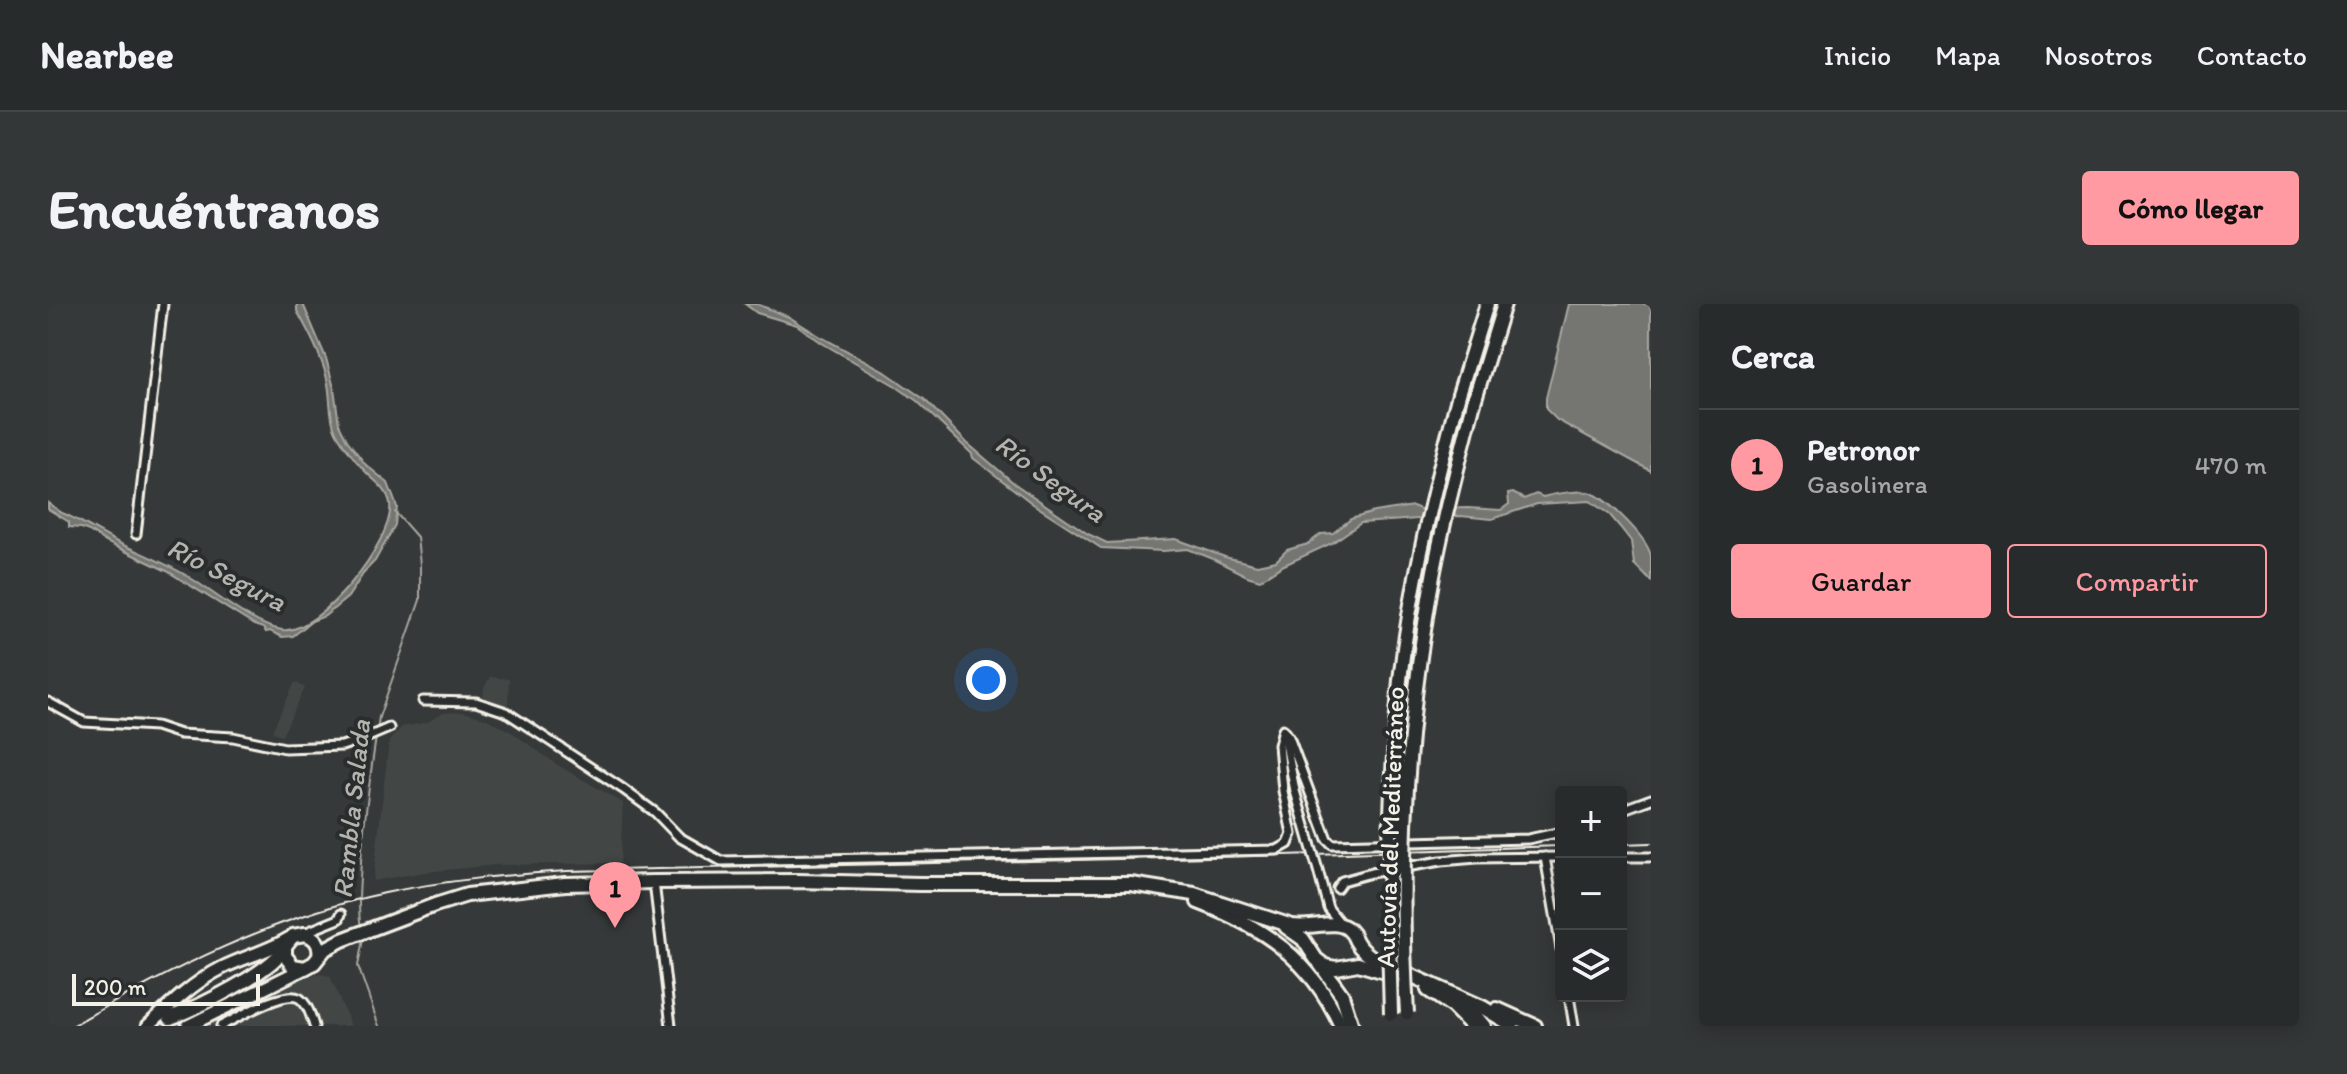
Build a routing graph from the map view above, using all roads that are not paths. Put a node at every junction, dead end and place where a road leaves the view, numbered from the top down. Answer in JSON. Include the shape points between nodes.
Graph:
{"nodes":[{"id":1,"x":163,"y":304,"type":"edge"},
{"id":2,"x":1487,"y":304,"type":"edge"},
{"id":3,"x":1504,"y":304,"type":"edge"},
{"id":4,"x":136,"y":534,"type":"dead end"},
{"id":5,"x":423,"y":701,"type":"dead end"},
{"id":6,"x":48,"y":702,"type":"edge"},
{"id":7,"x":389,"y":728,"type":"dead end"},
{"id":8,"x":1283,"y":729,"type":"junction"},
{"id":9,"x":1651,"y":799,"type":"edge"},
{"id":10,"x":1627,"y":808,"type":"edge"},
{"id":11,"x":1555,"y":833,"type":"edge"},
{"id":12,"x":1545,"y":857,"type":"junction"},
{"id":13,"x":1555,"y":857,"type":"edge"},
{"id":14,"x":1627,"y":857,"type":"edge"},
{"id":15,"x":1651,"y":857,"type":"edge"},
{"id":16,"x":654,"y":882,"type":"junction"},
{"id":17,"x":1145,"y":886,"type":"junction"},
{"id":18,"x":1337,"y":888,"type":"dead end"},
{"id":19,"x":1328,"y":908,"type":"junction"},
{"id":20,"x":341,"y":914,"type":"dead end"},
{"id":21,"x":1278,"y":922,"type":"junction"},
{"id":22,"x":1325,"y":925,"type":"junction"},
{"id":23,"x":1343,"y":925,"type":"junction"},
{"id":24,"x":1558,"y":930,"type":"edge"},
{"id":25,"x":304,"y":937,"type":"junction"},
{"id":26,"x":347,"y":938,"type":"junction"},
{"id":27,"x":1355,"y":941,"type":"junction"},
{"id":28,"x":319,"y":956,"type":"junction"},
{"id":29,"x":1315,"y":956,"type":"junction"},
{"id":30,"x":1344,"y":965,"type":"junction"},
{"id":31,"x":300,"y":968,"type":"junction"},
{"id":32,"x":262,"y":971,"type":"junction"},
{"id":33,"x":1421,"y":987,"type":"junction"},
{"id":34,"x":1449,"y":991,"type":"junction"},
{"id":35,"x":1570,"y":1002,"type":"edge"},
{"id":36,"x":224,"y":1008,"type":"junction"},
{"id":37,"x":170,"y":1018,"type":"dead end"},
{"id":38,"x":1392,"y":1020,"type":"edge"},
{"id":39,"x":1408,"y":1020,"type":"edge"},
{"id":40,"x":148,"y":1026,"type":"edge"},
{"id":41,"x":188,"y":1026,"type":"edge"},
{"id":42,"x":197,"y":1026,"type":"edge"},
{"id":43,"x":221,"y":1026,"type":"edge"},
{"id":44,"x":314,"y":1026,"type":"edge"},
{"id":45,"x":671,"y":1026,"type":"edge"},
{"id":46,"x":1341,"y":1026,"type":"edge"},
{"id":47,"x":1352,"y":1026,"type":"edge"},
{"id":48,"x":1472,"y":1026,"type":"edge"},
{"id":49,"x":1484,"y":1026,"type":"edge"},
{"id":50,"x":1512,"y":1026,"type":"edge"},
{"id":51,"x":1535,"y":1026,"type":"edge"},
{"id":52,"x":1574,"y":1026,"type":"edge"}],
"edges":[{"from":1,"to":4,"type":"street"},
{"from":2,"to":38,"type":"highway","name":"Autovía del Mediterráneo","bridge":true,"via":[[1437,479],[1401,678],[1388,862]]},
{"from":3,"to":39,"type":"highway","name":"Autovía del Mediterráneo","bridge":true,"via":[[1474,402],[1426,616],[1410,747],[1403,911]]},
{"from":5,"to":8,"type":"street","via":[[476,702],[506,712],[656,813],[679,837],[721,861],[1277,850],[1292,834],[1279,745]]},
{"from":6,"to":7,"type":"street","via":[[84,722],[133,723],[285,748],[342,746]]},
{"from":8,"to":11,"type":"street","via":[[1332,844],[1528,839]]},
{"from":8,"to":19,"type":"street","bridge":true},
{"from":9,"to":10,"type":"street"},
{"from":12,"to":13,"type":"street"},
{"from":12,"to":18,"type":"street","via":[[1441,861],[1371,873],[1342,881]]},
{"from":12,"to":24,"type":"street"},
{"from":14,"to":15,"type":"street"},
{"from":16,"to":17,"type":"highway"},
{"from":16,"to":26,"type":"highway","via":[[477,893]]},
{"from":16,"to":45,"type":"street"},
{"from":17,"to":21,"type":"highway","via":[[1221,901]]},
{"from":17,"to":46,"type":"highway","via":[[1215,908],[1265,933],[1310,974]]},
{"from":19,"to":22,"type":"street"},
{"from":19,"to":23,"type":"street"},
{"from":20,"to":25,"type":"street"},
{"from":21,"to":22,"type":"highway"},
{"from":21,"to":29,"type":"highway"},
{"from":22,"to":23,"type":"highway"},
{"from":22,"to":29,"type":"highway","via":[[1313,936]]},
{"from":23,"to":27,"type":"highway"},
{"from":25,"to":26,"type":"highway"},
{"from":25,"to":28,"type":"highway","via":[[319,946]]},
{"from":25,"to":31,"type":"highway","via":[[287,959]]},
{"from":25,"to":32,"type":"highway"},
{"from":25,"to":40,"type":"main road","via":[[204,978]]},
{"from":26,"to":28,"type":"highway"},
{"from":27,"to":30,"type":"highway","via":[[1354,954]]},
{"from":27,"to":34,"type":"highway","via":[[1374,959]]},
{"from":28,"to":31,"type":"highway","via":[[313,965]]},
{"from":29,"to":30,"type":"highway","via":[[1328,967]]},
{"from":29,"to":47,"type":"highway","via":[[1340,991]]},
{"from":30,"to":33,"type":"highway","via":[[1366,966]]},
{"from":31,"to":32,"type":"highway"},
{"from":31,"to":36,"type":"main road"},
{"from":32,"to":37,"type":"highway"},
{"from":33,"to":48,"type":"highway","via":[[1448,1002]]},
{"from":33,"to":49,"type":"highway","via":[[1468,1009]]},
{"from":34,"to":50,"type":"highway"},
{"from":34,"to":51,"type":"highway"},
{"from":35,"to":52,"type":"street"},
{"from":36,"to":41,"type":"main road"},
{"from":36,"to":42,"type":"street"},
{"from":43,"to":44,"type":"street","via":[[289,996],[306,1005]]}]}
